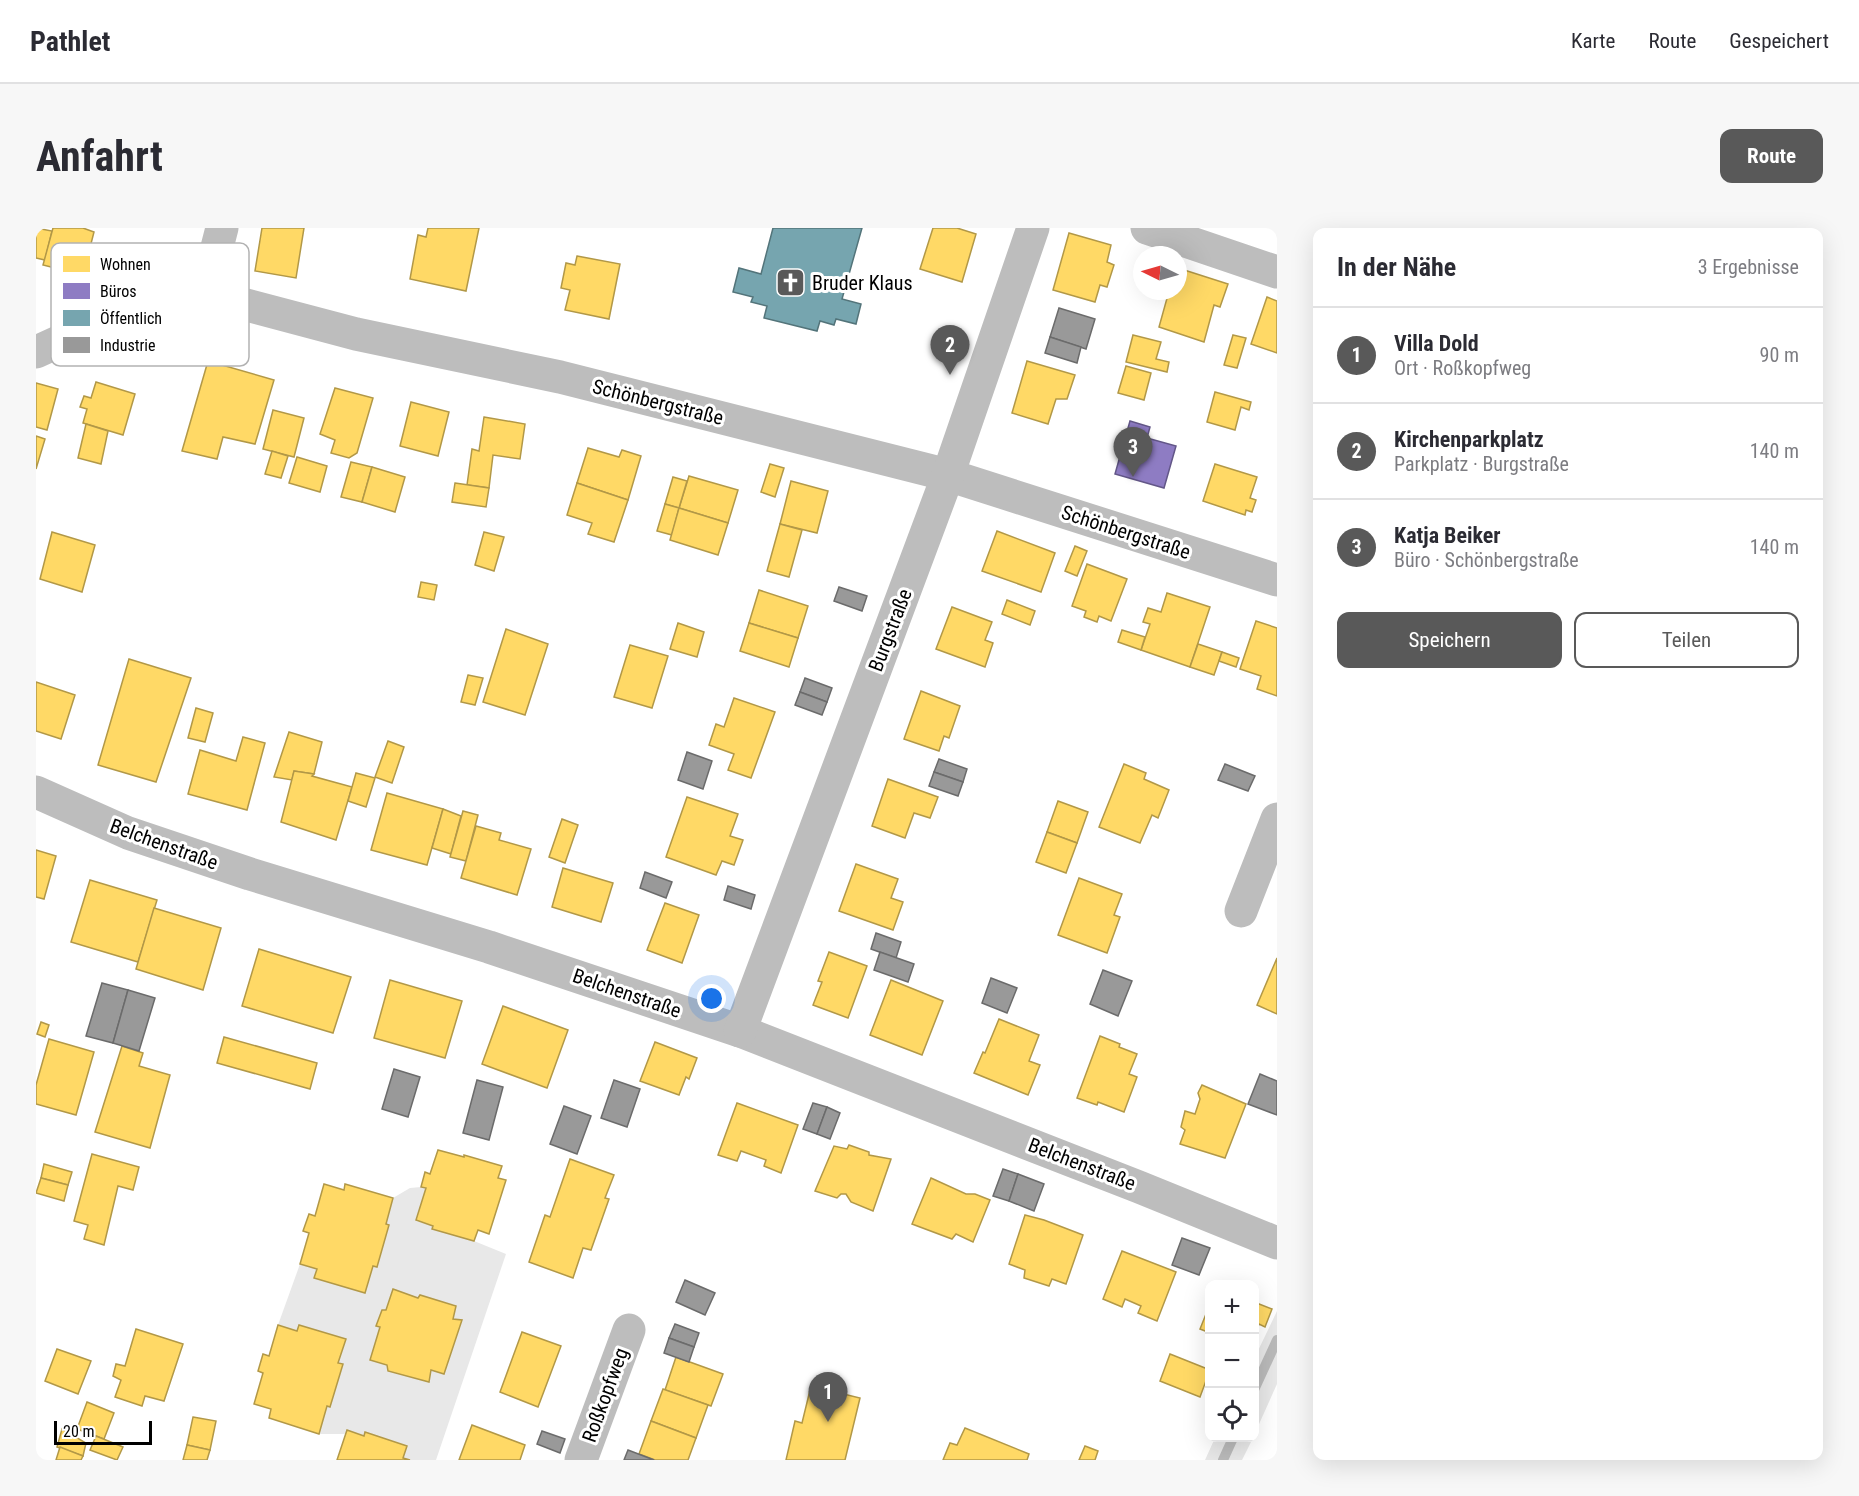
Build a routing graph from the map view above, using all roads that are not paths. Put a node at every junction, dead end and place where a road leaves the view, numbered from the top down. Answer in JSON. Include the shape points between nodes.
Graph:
{"nodes":[{"id":1,"x":222,"y":228,"type":"edge"},
{"id":2,"x":1033,"y":228,"type":"edge"},
{"id":3,"x":1147,"y":228,"type":"edge"},
{"id":4,"x":218,"y":243,"type":"edge"},
{"id":5,"x":1277,"y":272,"type":"edge"},
{"id":6,"x":249,"y":306,"type":"edge"},
{"id":7,"x":51,"y":345,"type":"edge"},
{"id":8,"x":36,"y":352,"type":"edge"},
{"id":9,"x":948,"y":475,"type":"junction"},
{"id":10,"x":1277,"y":580,"type":"edge"},
{"id":11,"x":36,"y":792,"type":"edge"},
{"id":12,"x":1277,"y":819,"type":"edge"},
{"id":13,"x":1241,"y":911,"type":"dead end"},
{"id":14,"x":740,"y":1031,"type":"junction"},
{"id":15,"x":1277,"y":1244,"type":"edge"},
{"id":16,"x":629,"y":1330,"type":"dead end"},
{"id":17,"x":581,"y":1460,"type":"edge"}],
"edges":[{"from":1,"to":4,"type":"street"},
{"from":2,"to":9,"type":"street","name":"Burgstraße"},
{"from":3,"to":5,"type":"street"},
{"from":6,"to":9,"type":"street","name":"Schönbergstraße","via":[[356,334],[560,377]]},
{"from":7,"to":8,"type":"street"},
{"from":9,"to":10,"type":"street","name":"Schönbergstraße"},
{"from":9,"to":14,"type":"street","name":"Burgstraße"},
{"from":11,"to":14,"type":"street","name":"Belchenstraße","via":[[128,833]]},
{"from":12,"to":13,"type":"street"},
{"from":14,"to":15,"type":"street","name":"Belchenstraße"},
{"from":16,"to":17,"type":"street","name":"Roßkopfweg"}]}
